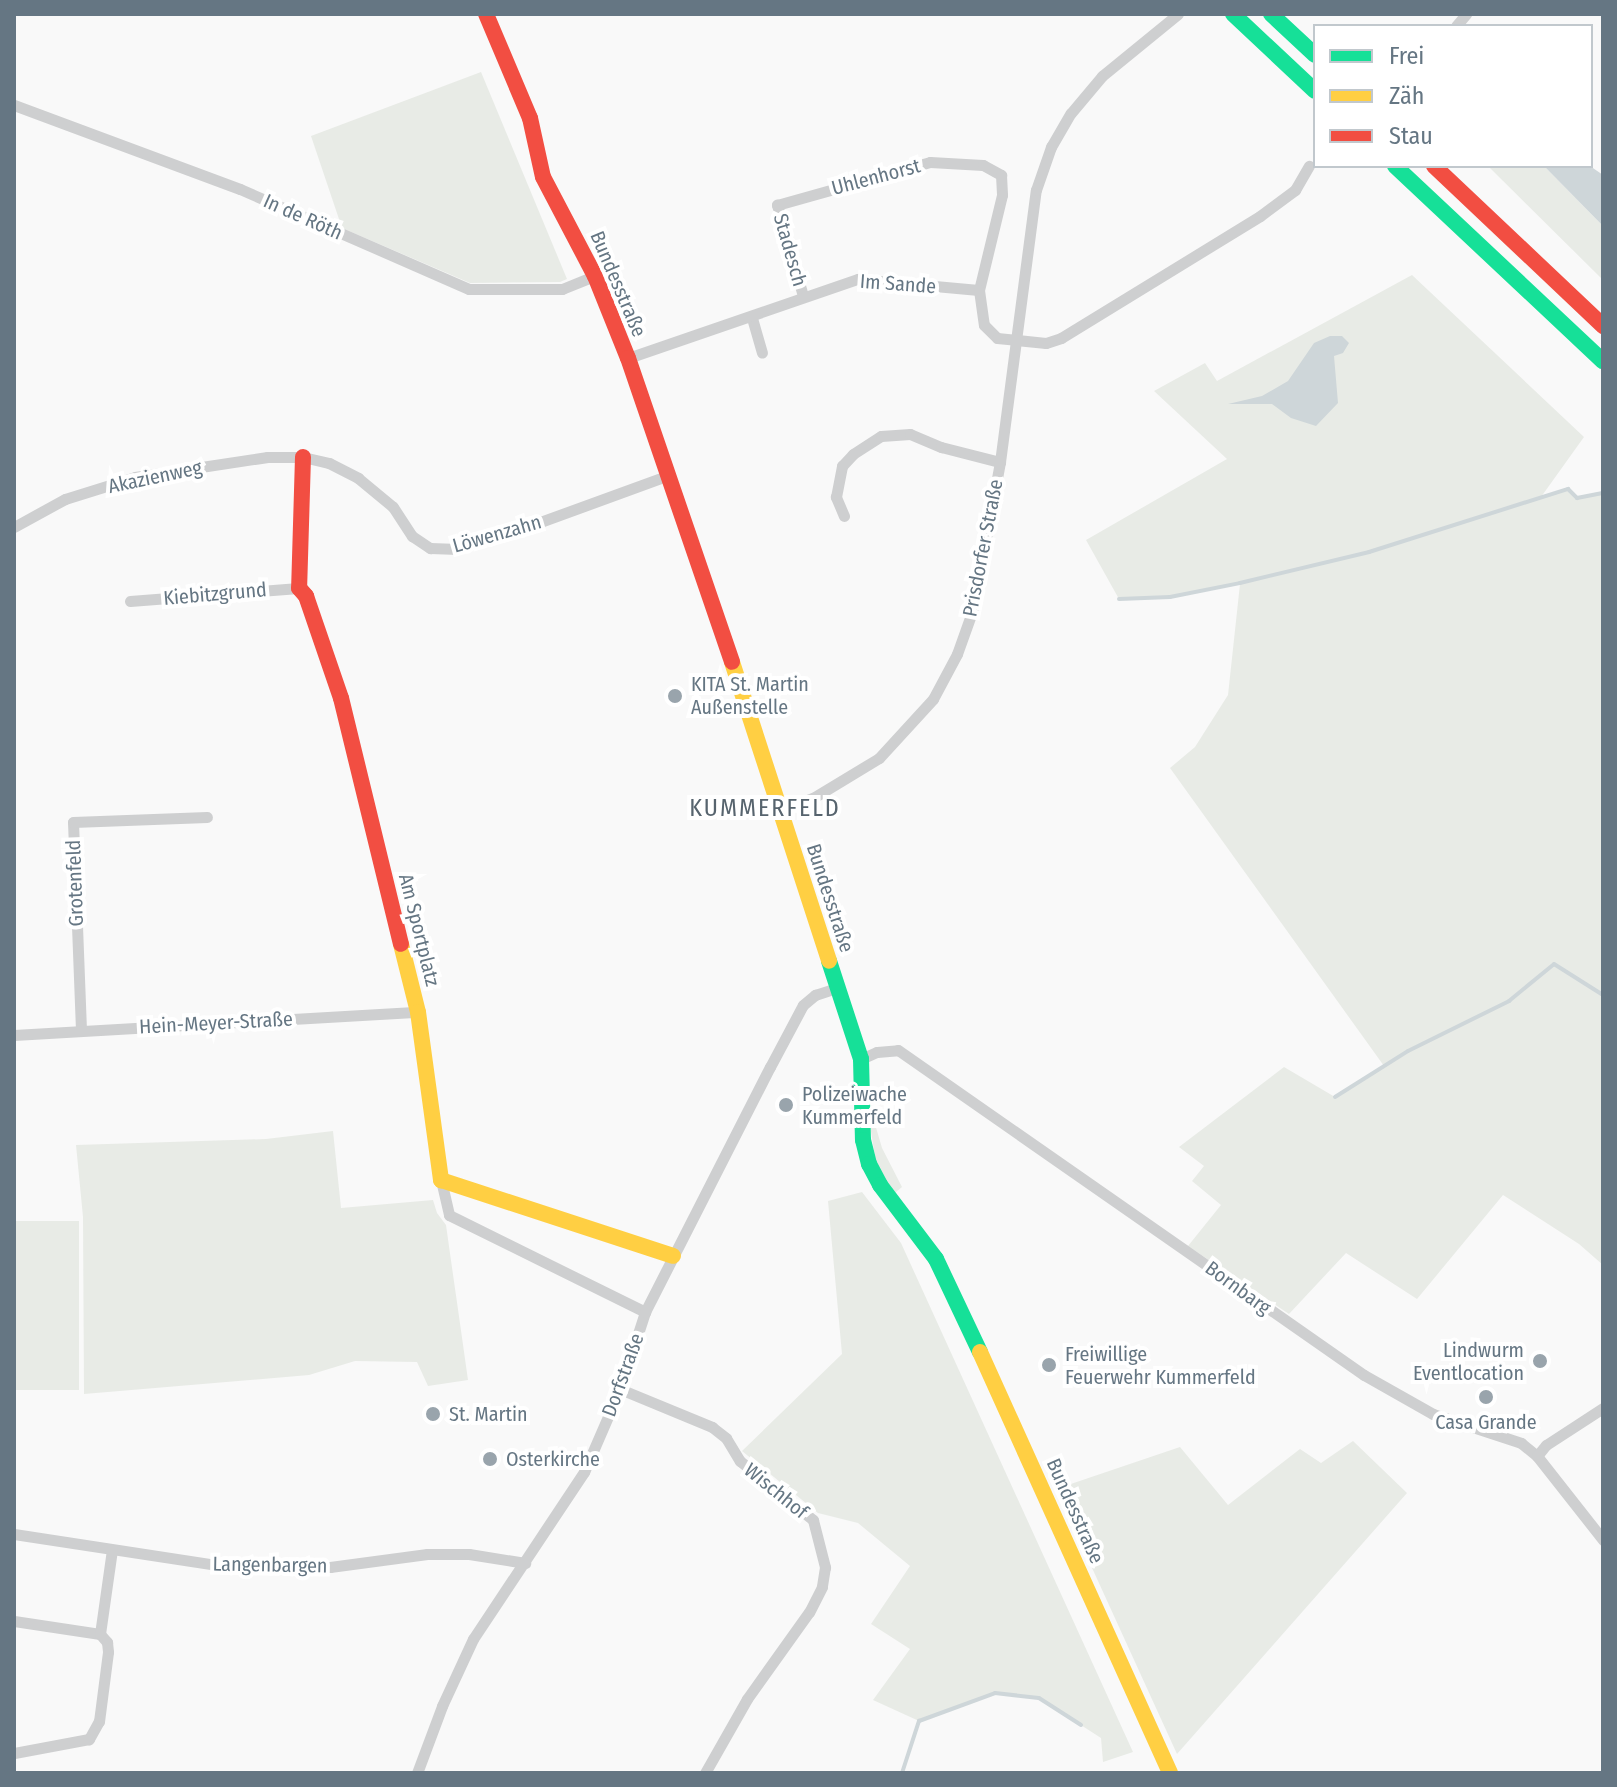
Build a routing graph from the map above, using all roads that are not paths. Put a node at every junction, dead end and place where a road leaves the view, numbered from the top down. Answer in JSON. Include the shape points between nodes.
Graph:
{"nodes":[{"id":1,"x":486,"y":14,"type":"edge"},
{"id":2,"x":1178,"y":14,"type":"edge"},
{"id":3,"x":1233,"y":14,"type":"edge"},
{"id":4,"x":1271,"y":14,"type":"edge"},
{"id":5,"x":1313,"y":53,"type":"edge"},
{"id":6,"x":1313,"y":89,"type":"edge"},
{"id":7,"x":14,"y":105,"type":"edge"},
{"id":8,"x":1309,"y":166,"type":"dead end"},
{"id":9,"x":1397,"y":168,"type":"edge"},
{"id":10,"x":1436,"y":168,"type":"edge"},
{"id":11,"x":777,"y":205,"type":"joint"},
{"id":12,"x":595,"y":276,"type":"junction"},
{"id":13,"x":979,"y":290,"type":"junction"},
{"id":14,"x":803,"y":296,"type":"junction"},
{"id":15,"x":752,"y":318,"type":"junction"},
{"id":16,"x":1603,"y":326,"type":"edge"},
{"id":17,"x":1015,"y":342,"type":"junction"},
{"id":18,"x":762,"y":353,"type":"dead end"},
{"id":19,"x":628,"y":358,"type":"junction"},
{"id":20,"x":1603,"y":361,"type":"edge"},
{"id":21,"x":303,"y":457,"type":"junction"},
{"id":22,"x":1000,"y":462,"type":"junction"},
{"id":23,"x":669,"y":475,"type":"junction"},
{"id":24,"x":844,"y":516,"type":"dead end"},
{"id":25,"x":14,"y":527,"type":"edge"},
{"id":26,"x":299,"y":588,"type":"junction"},
{"id":27,"x":130,"y":601,"type":"dead end"},
{"id":28,"x":781,"y":810,"type":"junction"},
{"id":29,"x":207,"y":817,"type":"dead end"},
{"id":30,"x":837,"y":988,"type":"junction"},
{"id":31,"x":418,"y":1012,"type":"junction"},
{"id":32,"x":81,"y":1030,"type":"junction"},
{"id":33,"x":14,"y":1035,"type":"edge"},
{"id":34,"x":861,"y":1059,"type":"junction"},
{"id":35,"x":441,"y":1180,"type":"junction"},
{"id":36,"x":673,"y":1256,"type":"junction"},
{"id":37,"x":645,"y":1312,"type":"junction"},
{"id":38,"x":620,"y":1389,"type":"junction"},
{"id":39,"x":1603,"y":1408,"type":"edge"},
{"id":40,"x":1537,"y":1456,"type":"junction"},
{"id":41,"x":14,"y":1534,"type":"edge"},
{"id":42,"x":1603,"y":1540,"type":"edge"},
{"id":43,"x":112,"y":1550,"type":"junction"},
{"id":44,"x":525,"y":1563,"type":"junction"},
{"id":45,"x":14,"y":1621,"type":"edge"},
{"id":46,"x":100,"y":1634,"type":"junction"},
{"id":47,"x":14,"y":1753,"type":"edge"},
{"id":48,"x":417,"y":1773,"type":"edge"},
{"id":49,"x":705,"y":1773,"type":"edge"},
{"id":50,"x":1170,"y":1773,"type":"edge"}],
"edges":[{"from":1,"to":12,"type":"main road","name":"Bundesstraße","via":[[530,118],[543,177]]},
{"from":2,"to":17,"type":"street","name":"Prisdorfer Straße","via":[[1102,76],[1051,147],[1036,190]]},
{"from":3,"to":6,"type":"main road"},
{"from":4,"to":5,"type":"main road"},
{"from":7,"to":12,"type":"street","name":"In de Röth","via":[[240,189],[469,289],[562,289]]},
{"from":8,"to":17,"type":"street","via":[[1295,190],[1260,216],[1061,338]]},
{"from":9,"to":20,"type":"main road"},
{"from":10,"to":16,"type":"main road"},
{"from":11,"to":13,"type":"street","name":"Uhlenhorst","via":[[930,162],[983,165],[1001,175],[1002,195]]},
{"from":11,"to":14,"type":"street","name":"Stadesch"},
{"from":12,"to":19,"type":"main road","name":"Bundesstraße"},
{"from":13,"to":14,"type":"street","name":"Im Sande","via":[[858,279]]},
{"from":13,"to":17,"type":"street","via":[[984,325],[997,338]]},
{"from":14,"to":15,"type":"street","name":"Im Sande"},
{"from":15,"to":18,"type":"street"},
{"from":15,"to":19,"type":"street","name":"Im Sande"},
{"from":17,"to":22,"type":"street","name":"Prisdorfer Straße"},
{"from":19,"to":23,"type":"main road","name":"Bundesstraße"},
{"from":21,"to":23,"type":"street","name":"Löwenzahn","via":[[358,478],[430,548],[458,549]]},
{"from":21,"to":25,"type":"street","name":"Akazienweg","via":[[267,457],[135,477],[65,499]]},
{"from":21,"to":26,"type":"main road","name":"Am Sportplatz"},
{"from":22,"to":24,"type":"street","via":[[910,434],[881,436],[842,466],[836,497]]},
{"from":22,"to":28,"type":"street","name":"Prisdorfer Straße","via":[[973,609],[933,699],[879,758],[813,798]]},
{"from":23,"to":28,"type":"main road","name":"Bundesstraße"},
{"from":26,"to":27,"type":"street","name":"Kiebitzgrund"},
{"from":26,"to":31,"type":"main road","name":"Am Sportplatz","via":[[341,698]]},
{"from":28,"to":30,"type":"main road","name":"Bundesstraße"},
{"from":29,"to":32,"type":"street","name":"Grotenfeld","via":[[73,822]]},
{"from":30,"to":34,"type":"main road","name":"Bundesstraße"},
{"from":30,"to":36,"type":"street","name":"Dorfstraße","via":[[803,1005]]},
{"from":31,"to":32,"type":"street","name":"Hein-Meyer-Straße"},
{"from":31,"to":35,"type":"main road","name":"Am Sportplatz"},
{"from":32,"to":33,"type":"street","name":"Hein-Meyer-Straße"},
{"from":34,"to":40,"type":"street","name":"Bornbarg","via":[[898,1050],[1364,1375],[1433,1414],[1492,1431]]},
{"from":34,"to":50,"type":"main road","name":"Bundesstraße","via":[[863,1140],[869,1164],[952,1289]]},
{"from":35,"to":36,"type":"main road"},
{"from":35,"to":37,"type":"street","via":[[449,1215]]},
{"from":36,"to":37,"type":"street","name":"Dorfstraße"},
{"from":37,"to":38,"type":"street","name":"Dorfstraße"},
{"from":38,"to":44,"type":"street","name":"Dorfstraße","via":[[584,1472]]},
{"from":38,"to":49,"type":"street","name":"Wischhof","via":[[712,1427],[726,1438],[740,1461],[813,1520],[825,1567],[809,1612],[747,1699]]},
{"from":39,"to":40,"type":"street"},
{"from":40,"to":42,"type":"street","name":"Bornbarg"},
{"from":41,"to":43,"type":"street","name":"Langenbargen"},
{"from":43,"to":44,"type":"street","name":"Langenbargen","via":[[275,1569],[427,1554]]},
{"from":43,"to":46,"type":"street"},
{"from":44,"to":48,"type":"street","name":"Dorfstraße","via":[[457,1669]]},
{"from":45,"to":46,"type":"street"},
{"from":46,"to":47,"type":"street","via":[[108,1652],[95,1732],[78,1742]]}]}
